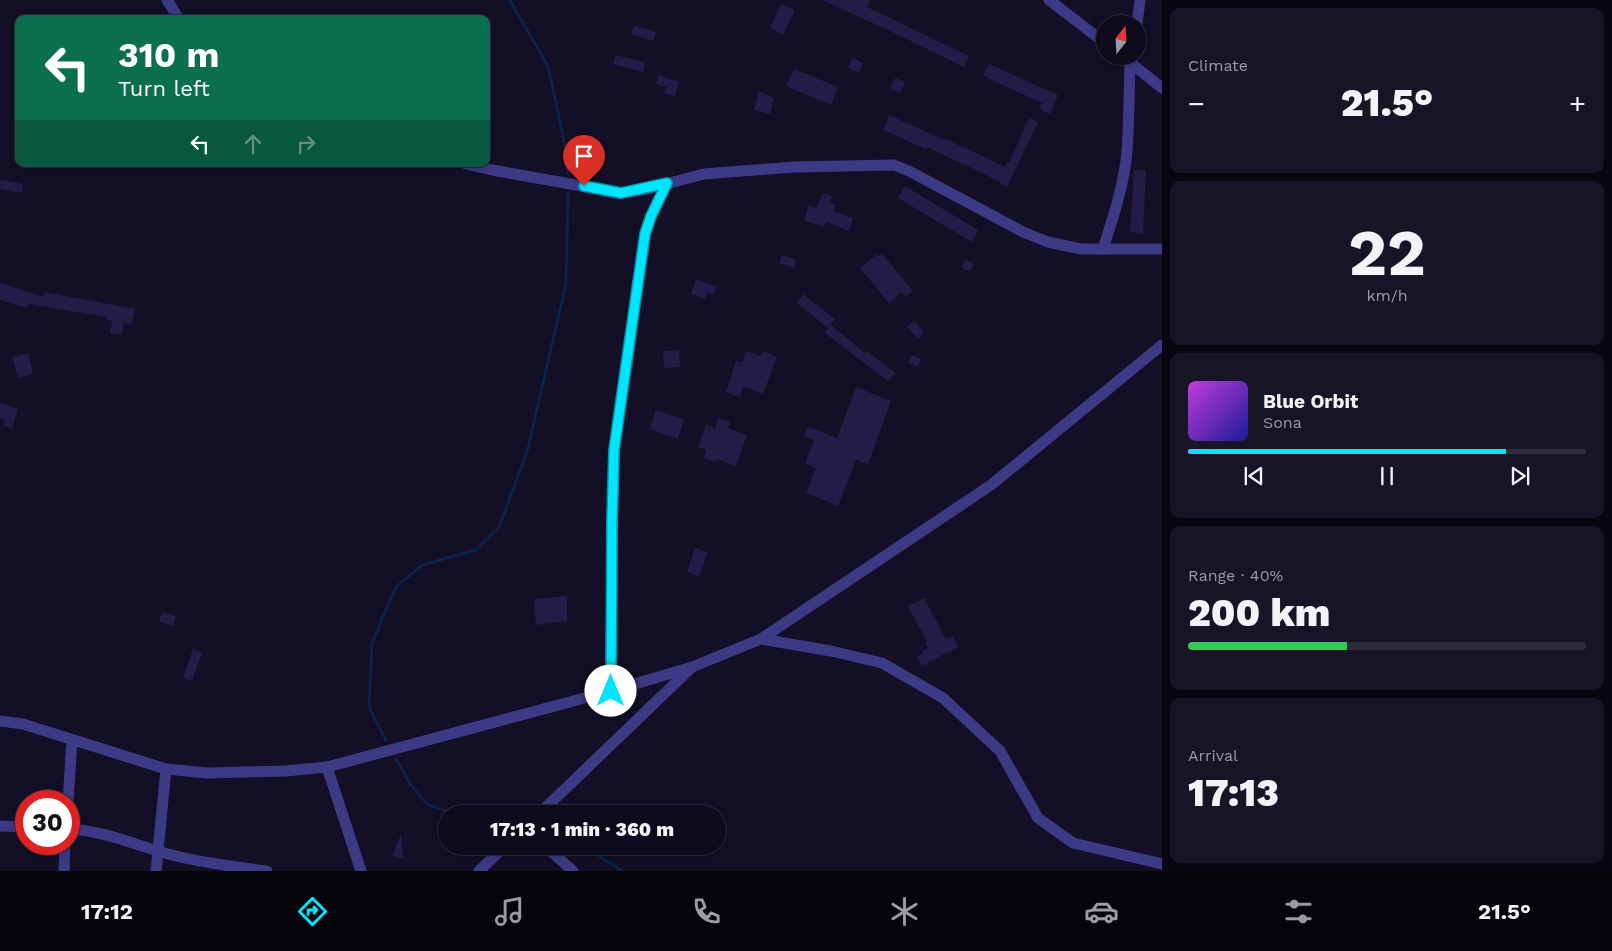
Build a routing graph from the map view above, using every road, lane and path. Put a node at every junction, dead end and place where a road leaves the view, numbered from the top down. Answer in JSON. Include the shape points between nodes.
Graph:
{"nodes":[{"id":1,"x":167,"y":0,"type":"edge"},
{"id":2,"x":1049,"y":0,"type":"edge"},
{"id":3,"x":1140,"y":0,"type":"edge"},
{"id":4,"x":176,"y":15,"type":"edge"},
{"id":5,"x":1138,"y":15,"type":"edge"},
{"id":6,"x":1096,"y":36,"type":"edge"},
{"id":7,"x":1128,"y":65,"type":"edge"},
{"id":8,"x":1136,"y":65,"type":"edge"},
{"id":9,"x":1162,"y":88,"type":"edge"},
{"id":10,"x":479,"y":167,"type":"edge"},
{"id":11,"x":667,"y":183,"type":"junction"},
{"id":12,"x":1103,"y":249,"type":"junction"},
{"id":13,"x":1162,"y":249,"type":"edge"},
{"id":14,"x":1162,"y":345,"type":"edge"},
{"id":15,"x":760,"y":639,"type":"junction"},
{"id":16,"x":692,"y":667,"type":"junction"},
{"id":17,"x":611,"y":691,"type":"junction"},
{"id":18,"x":2,"y":719,"type":"edge"},
{"id":19,"x":72,"y":740,"type":"junction"},
{"id":20,"x":327,"y":766,"type":"junction"},
{"id":21,"x":166,"y":769,"type":"junction"},
{"id":22,"x":69,"y":790,"type":"edge"},
{"id":23,"x":548,"y":805,"type":"edge"},
{"id":24,"x":0,"y":826,"type":"edge"},
{"id":25,"x":15,"y":827,"type":"edge"},
{"id":26,"x":80,"y":830,"type":"edge"},
{"id":27,"x":158,"y":851,"type":"junction"},
{"id":28,"x":65,"y":855,"type":"edge"},
{"id":29,"x":496,"y":855,"type":"edge"},
{"id":30,"x":555,"y":855,"type":"edge"},
{"id":31,"x":1162,"y":864,"type":"edge"},
{"id":32,"x":64,"y":871,"type":"edge"},
{"id":33,"x":156,"y":871,"type":"edge"},
{"id":34,"x":267,"y":871,"type":"edge"},
{"id":35,"x":361,"y":871,"type":"edge"},
{"id":36,"x":479,"y":871,"type":"edge"},
{"id":37,"x":573,"y":871,"type":"edge"}],
"edges":[{"from":1,"to":4,"type":"street"},
{"from":2,"to":6,"type":"street"},
{"from":3,"to":5,"type":"street"},
{"from":7,"to":12,"type":"street","via":[[1127,152]]},
{"from":8,"to":9,"type":"street"},
{"from":10,"to":11,"type":"street","via":[[621,193]]},
{"from":11,"to":12,"type":"street","via":[[704,174],[794,167],[894,165],[1023,232],[1070,248]]},
{"from":11,"to":17,"type":"street","via":[[645,234],[614,450]]},
{"from":12,"to":13,"type":"street"},
{"from":14,"to":15,"type":"street","via":[[990,485]]},
{"from":15,"to":16,"type":"street"},
{"from":15,"to":31,"type":"street","via":[[882,663],[943,698],[1000,751],[1038,818],[1046,826],[1073,843]]},
{"from":16,"to":17,"type":"street"},
{"from":16,"to":23,"type":"street"},
{"from":17,"to":20,"type":"street"},
{"from":18,"to":19,"type":"street"},
{"from":19,"to":21,"type":"street"},
{"from":19,"to":22,"type":"street"},
{"from":20,"to":21,"type":"street","via":[[286,771],[207,773]]},
{"from":20,"to":35,"type":"street"},
{"from":21,"to":27,"type":"street"},
{"from":24,"to":25,"type":"street"},
{"from":26,"to":27,"type":"street","via":[[113,836]]},
{"from":27,"to":33,"type":"street"},
{"from":27,"to":34,"type":"street"},
{"from":28,"to":32,"type":"street"},
{"from":29,"to":36,"type":"street"},
{"from":30,"to":37,"type":"street"}]}
